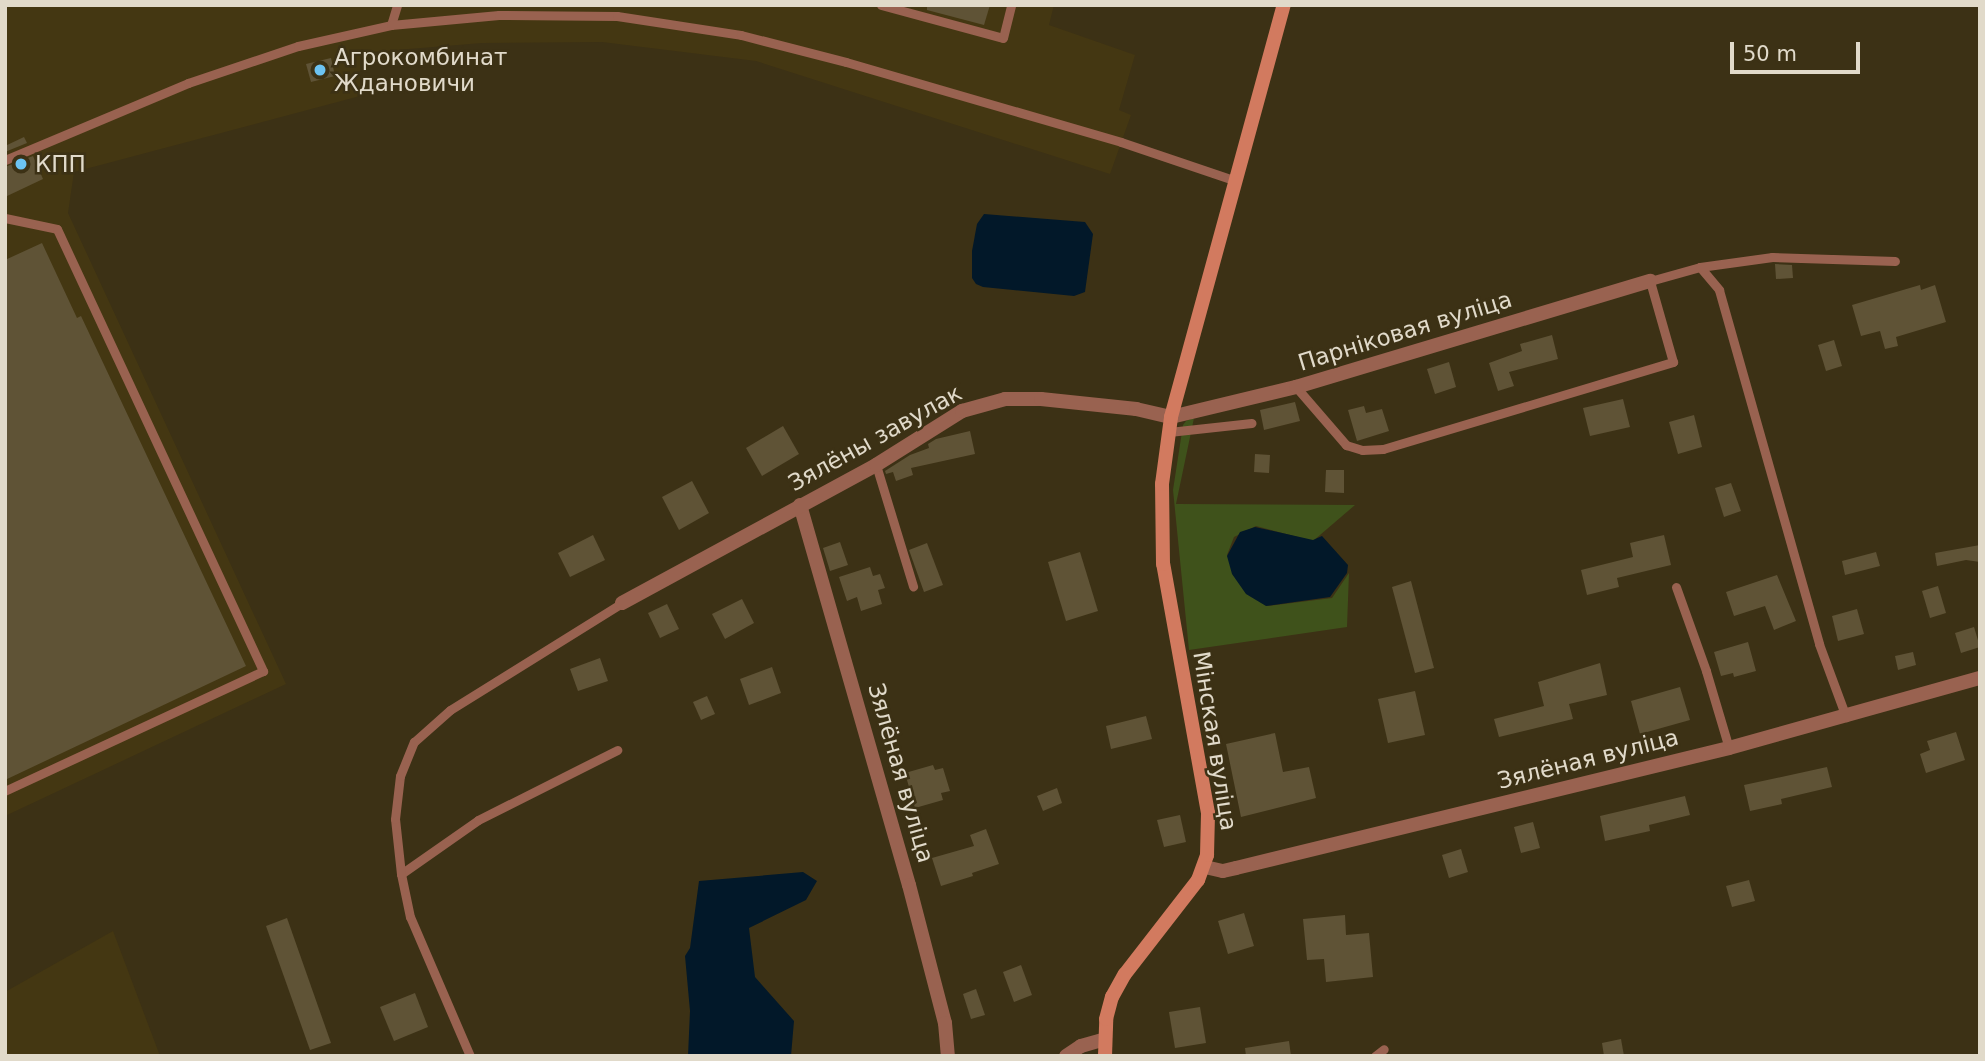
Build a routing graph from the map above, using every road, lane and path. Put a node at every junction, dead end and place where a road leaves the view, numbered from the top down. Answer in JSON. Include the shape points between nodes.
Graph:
{"nodes":[{"id":1,"x":397,"y":5,"type":"edge"},
{"id":2,"x":881,"y":5,"type":"edge"},
{"id":3,"x":1011,"y":5,"type":"edge"},
{"id":4,"x":1284,"y":5,"type":"edge"},
{"id":5,"x":391,"y":25,"type":"junction"},
{"id":6,"x":5,"y":160,"type":"edge"},
{"id":7,"x":1236,"y":181,"type":"junction"},
{"id":8,"x":5,"y":218,"type":"edge"},
{"id":9,"x":1895,"y":261,"type":"dead end"},
{"id":10,"x":1700,"y":267,"type":"junction"},
{"id":11,"x":1650,"y":281,"type":"junction"},
{"id":12,"x":1296,"y":387,"type":"junction"},
{"id":13,"x":1171,"y":417,"type":"junction"},
{"id":14,"x":1252,"y":423,"type":"dead end"},
{"id":15,"x":1168,"y":439,"type":"junction"},
{"id":16,"x":876,"y":465,"type":"junction"},
{"id":17,"x":800,"y":505,"type":"junction"},
{"id":18,"x":913,"y":586,"type":"dead end"},
{"id":19,"x":1676,"y":587,"type":"dead end"},
{"id":20,"x":622,"y":603,"type":"joint"},
{"id":21,"x":1980,"y":678,"type":"edge"},
{"id":22,"x":1846,"y":717,"type":"junction"},
{"id":23,"x":1729,"y":748,"type":"junction"},
{"id":24,"x":617,"y":750,"type":"dead end"},
{"id":25,"x":5,"y":791,"type":"edge"},
{"id":26,"x":1205,"y":867,"type":"junction"},
{"id":27,"x":401,"y":874,"type":"junction"},
{"id":28,"x":1105,"y":1039,"type":"junction"},
{"id":29,"x":1384,"y":1049,"type":"dead end"},
{"id":30,"x":470,"y":1056,"type":"edge"},
{"id":31,"x":948,"y":1056,"type":"edge"},
{"id":32,"x":1066,"y":1056,"type":"edge"},
{"id":33,"x":1105,"y":1056,"type":"edge"},
{"id":34,"x":1375,"y":1056,"type":"edge"}],
"edges":[{"from":1,"to":5,"type":"lane"},
{"from":2,"to":3,"type":"lane","via":[[1003,38]]},
{"from":4,"to":7,"type":"street","name":"Мінская вуліца"},
{"from":5,"to":6,"type":"lane","via":[[298,46],[188,83]]},
{"from":5,"to":7,"type":"lane","via":[[499,15],[617,16],[741,35],[1121,142]]},
{"from":7,"to":13,"type":"street","name":"Мінская вуліца"},
{"from":8,"to":25,"type":"lane","via":[[57,229],[263,671]]},
{"from":9,"to":10,"type":"lane","via":[[1772,257]]},
{"from":10,"to":11,"type":"lane"},
{"from":10,"to":22,"type":"lane","via":[[1719,290],[1816,632]]},
{"from":11,"to":12,"type":"street","name":"Парніковая вуліца"},
{"from":11,"to":12,"type":"lane","via":[[1673,362],[1527,408],[1383,449],[1362,450],[1346,445]]},
{"from":12,"to":13,"type":"street","name":"Парніковая вуліца"},
{"from":13,"to":15,"type":"street","name":"Мінская вуліца"},
{"from":13,"to":16,"type":"street","name":"Зялёны завулак","via":[[1054,400],[1005,399],[962,411]]},
{"from":14,"to":15,"type":"lane"},
{"from":15,"to":26,"type":"street","name":"Мінская вуліца","via":[[1160,525],[1163,564],[1208,814]]},
{"from":16,"to":17,"type":"street","name":"Зялёны завулак"},
{"from":16,"to":18,"type":"lane"},
{"from":17,"to":20,"type":"street","name":"Зялёны завулак"},
{"from":17,"to":31,"type":"street","name":"Зялёная вуліца","via":[[909,885],[945,1023]]},
{"from":19,"to":23,"type":"lane"},
{"from":20,"to":27,"type":"lane","via":[[450,710],[414,742],[400,776],[395,820]]},
{"from":21,"to":22,"type":"street","name":"Зялёная вуліца"},
{"from":22,"to":23,"type":"street","name":"Зялёная вуліца"},
{"from":23,"to":26,"type":"street","name":"Зялёная вуліца","via":[[1223,871]]},
{"from":24,"to":27,"type":"lane","via":[[478,820]]},
{"from":26,"to":28,"type":"street","name":"Мінская вуліца","via":[[1125,974],[1112,997]]},
{"from":27,"to":30,"type":"lane","via":[[410,917]]},
{"from":28,"to":32,"type":"street"},
{"from":28,"to":33,"type":"street","name":"Мінская вуліца"},
{"from":29,"to":34,"type":"lane"}]}
